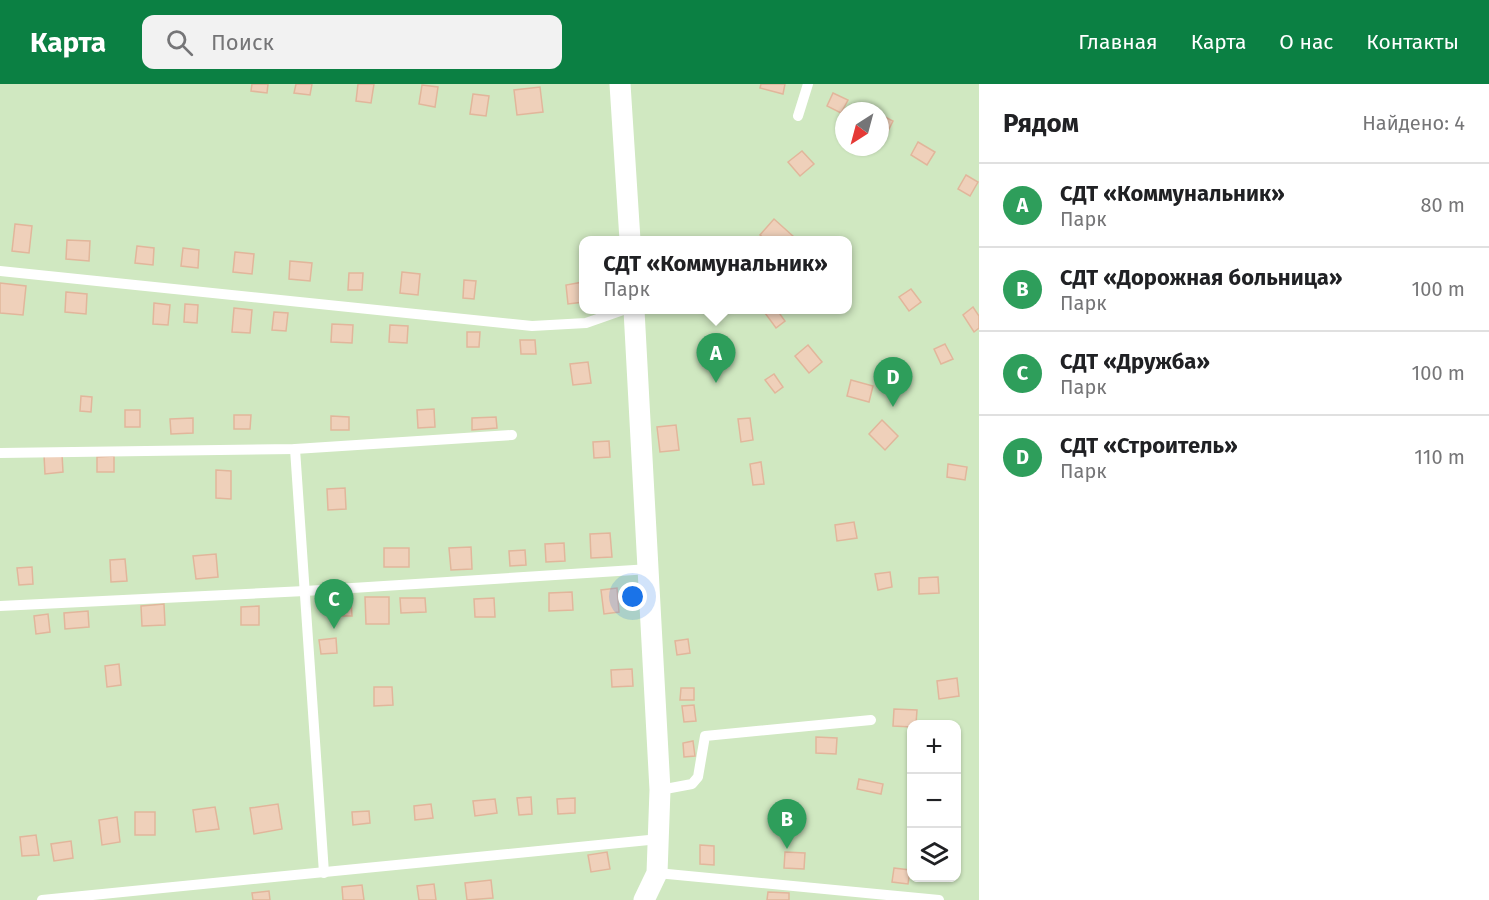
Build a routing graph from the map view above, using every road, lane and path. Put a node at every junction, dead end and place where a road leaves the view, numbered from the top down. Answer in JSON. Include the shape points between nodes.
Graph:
{"nodes":[{"id":1,"x":620,"y":84,"type":"edge"},
{"id":2,"x":808,"y":84,"type":"edge"},
{"id":3,"x":798,"y":116,"type":"dead end"},
{"id":4,"x":630,"y":236,"type":"edge"},
{"id":5,"x":0,"y":272,"type":"edge"},
{"id":6,"x":610,"y":314,"type":"edge"},
{"id":7,"x":634,"y":314,"type":"edge"},
{"id":8,"x":512,"y":435,"type":"dead end"},
{"id":9,"x":296,"y":449,"type":"junction"},
{"id":10,"x":0,"y":453,"type":"edge"},
{"id":11,"x":650,"y":569,"type":"junction"},
{"id":12,"x":305,"y":591,"type":"junction"},
{"id":13,"x":0,"y":606,"type":"edge"},
{"id":14,"x":871,"y":720,"type":"dead end"},
{"id":15,"x":660,"y":790,"type":"junction"},
{"id":16,"x":659,"y":839,"type":"junction"},
{"id":17,"x":324,"y":873,"type":"junction"},
{"id":18,"x":657,"y":873,"type":"junction"},
{"id":19,"x":42,"y":900,"type":"edge"},
{"id":20,"x":644,"y":900,"type":"edge"},
{"id":21,"x":939,"y":900,"type":"edge"}],
"edges":[{"from":1,"to":4,"type":"street"},
{"from":2,"to":3,"type":"lane"},
{"from":5,"to":6,"type":"lane","via":[[532,326],[586,323]]},
{"from":7,"to":11,"type":"street"},
{"from":8,"to":9,"type":"lane"},
{"from":9,"to":10,"type":"lane"},
{"from":9,"to":12,"type":"lane"},
{"from":11,"to":12,"type":"lane"},
{"from":11,"to":15,"type":"street"},
{"from":12,"to":13,"type":"lane"},
{"from":12,"to":17,"type":"lane"},
{"from":14,"to":15,"type":"lane","via":[[705,736],[699,777],[692,784]]},
{"from":15,"to":16,"type":"street"},
{"from":16,"to":17,"type":"lane"},
{"from":16,"to":18,"type":"street"},
{"from":17,"to":19,"type":"lane"},
{"from":18,"to":20,"type":"street"},
{"from":18,"to":21,"type":"lane"}]}
